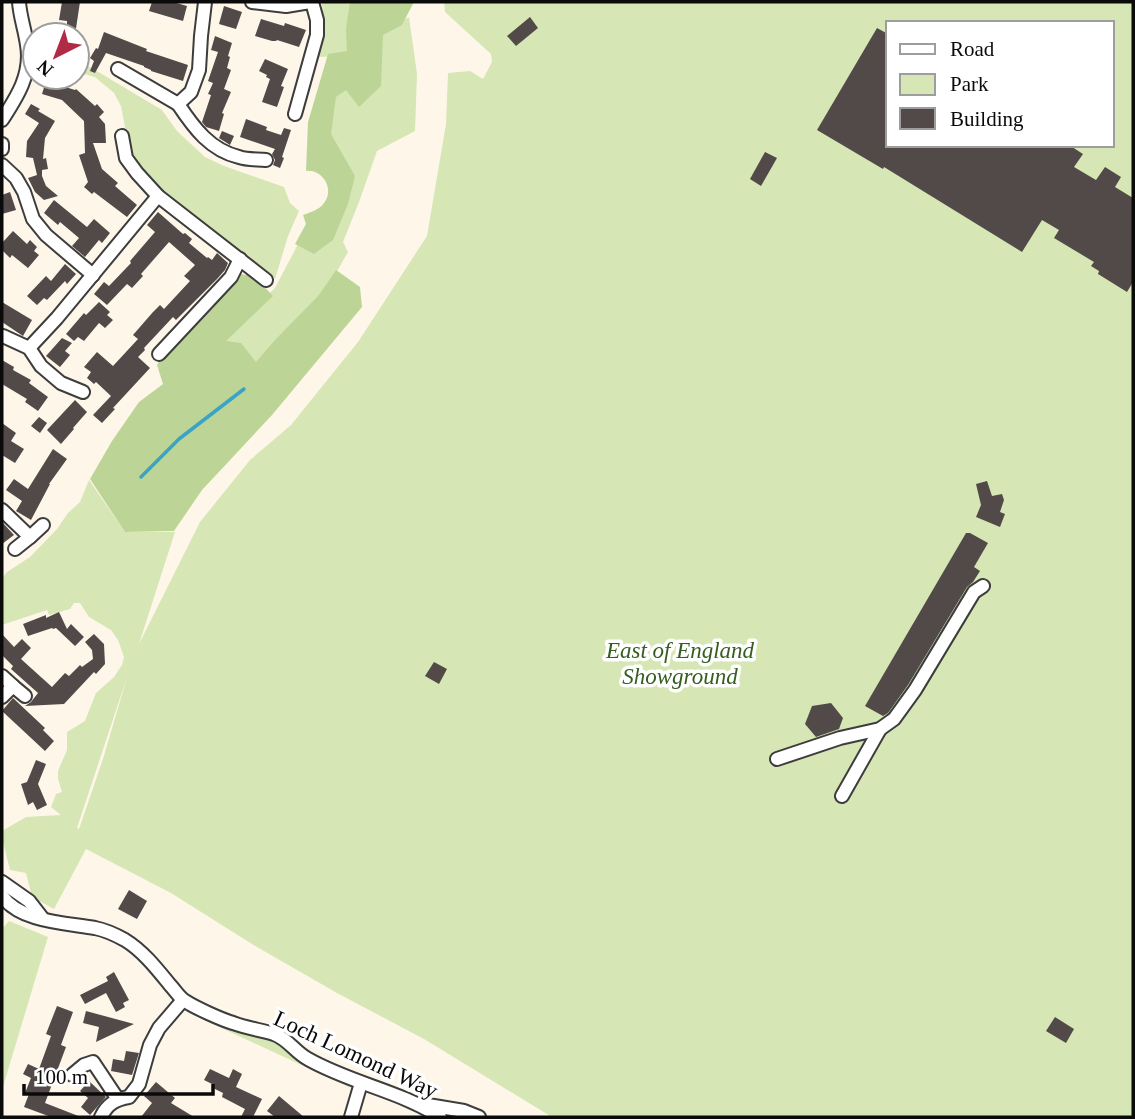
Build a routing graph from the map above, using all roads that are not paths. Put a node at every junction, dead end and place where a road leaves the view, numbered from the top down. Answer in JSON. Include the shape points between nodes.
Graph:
{"nodes":[{"id":1,"x":19,"y":2,"type":"edge"},
{"id":2,"x":205,"y":2,"type":"edge"},
{"id":3,"x":252,"y":2,"type":"edge"},
{"id":4,"x":311,"y":2,"type":"edge"},
{"id":5,"x":118,"y":69,"type":"dead end"},
{"id":6,"x":178,"y":104,"type":"junction"},
{"id":7,"x":295,"y":114,"type":"dead end"},
{"id":8,"x":2,"y":120,"type":"edge"},
{"id":9,"x":121,"y":136,"type":"dead end"},
{"id":10,"x":266,"y":160,"type":"dead end"},
{"id":11,"x":2,"y":164,"type":"edge"},
{"id":12,"x":158,"y":196,"type":"junction"},
{"id":13,"x":240,"y":260,"type":"junction"},
{"id":14,"x":93,"y":275,"type":"junction"},
{"id":15,"x":266,"y":280,"type":"dead end"},
{"id":16,"x":3,"y":336,"type":"edge"},
{"id":17,"x":29,"y":348,"type":"junction"},
{"id":18,"x":159,"y":354,"type":"dead end"},
{"id":19,"x":83,"y":392,"type":"dead end"},
{"id":20,"x":2,"y":510,"type":"edge"},
{"id":21,"x":43,"y":525,"type":"dead end"},
{"id":22,"x":30,"y":537,"type":"junction"},
{"id":23,"x":15,"y":549,"type":"dead end"},
{"id":24,"x":983,"y":586,"type":"dead end"},
{"id":25,"x":2,"y":676,"type":"edge"},
{"id":26,"x":13,"y":686,"type":"junction"},
{"id":27,"x":25,"y":696,"type":"dead end"},
{"id":28,"x":2,"y":697,"type":"edge"},
{"id":29,"x":880,"y":729,"type":"junction"},
{"id":30,"x":777,"y":759,"type":"dead end"},
{"id":31,"x":842,"y":796,"type":"dead end"},
{"id":32,"x":2,"y":882,"type":"edge"},
{"id":33,"x":2,"y":895,"type":"edge"},
{"id":34,"x":43,"y":919,"type":"junction"},
{"id":35,"x":183,"y":1000,"type":"junction"},
{"id":36,"x":72,"y":1075,"type":"dead end"},
{"id":37,"x":361,"y":1083,"type":"junction"},
{"id":38,"x":117,"y":1098,"type":"junction"},
{"id":39,"x":419,"y":1104,"type":"junction"},
{"id":40,"x":101,"y":1117,"type":"edge"},
{"id":41,"x":351,"y":1117,"type":"edge"},
{"id":42,"x":440,"y":1117,"type":"edge"},
{"id":43,"x":479,"y":1117,"type":"edge"}],
"edges":[{"from":1,"to":8,"type":"street","via":[[27,46],[26,75]]},
{"from":2,"to":6,"type":"street","via":[[200,70],[191,92]]},
{"from":3,"to":4,"type":"street","via":[[286,6]]},
{"from":4,"to":7,"type":"street","via":[[317,35]]},
{"from":5,"to":6,"type":"street"},
{"from":6,"to":10,"type":"street","via":[[211,145],[239,158]]},
{"from":9,"to":12,"type":"street","via":[[118,155],[126,158]]},
{"from":11,"to":14,"type":"street","via":[[16,178],[33,219],[46,235]]},
{"from":12,"to":13,"type":"street"},
{"from":12,"to":14,"type":"street"},
{"from":13,"to":15,"type":"street"},
{"from":13,"to":18,"type":"street","via":[[231,277]]},
{"from":14,"to":17,"type":"street"},
{"from":16,"to":17,"type":"street"},
{"from":17,"to":19,"type":"street","via":[[61,383]]},
{"from":20,"to":22,"type":"street"},
{"from":21,"to":22,"type":"street"},
{"from":22,"to":23,"type":"street"},
{"from":24,"to":29,"type":"street","via":[[974,592],[915,690],[894,719]]},
{"from":25,"to":26,"type":"street"},
{"from":26,"to":27,"type":"street"},
{"from":26,"to":28,"type":"street"},
{"from":29,"to":30,"type":"street"},
{"from":29,"to":31,"type":"street"},
{"from":32,"to":34,"type":"street","via":[[29,901]]},
{"from":33,"to":34,"type":"street","name":"Loch Lomond Way","via":[[12,906]]},
{"from":34,"to":35,"type":"street","name":"Loch Lomond Way","via":[[98,929],[125,940]]},
{"from":35,"to":37,"type":"street","name":"Loch Lomond Way","via":[[230,1023],[277,1035],[309,1060]]},
{"from":35,"to":38,"type":"street","via":[[150,1045],[139,1084],[129,1097]]},
{"from":36,"to":38,"type":"street","via":[[93,1062]]},
{"from":37,"to":39,"type":"street","name":"Loch Lomond Way"},
{"from":37,"to":41,"type":"street"},
{"from":38,"to":40,"type":"street"},
{"from":39,"to":42,"type":"street","name":"Loch Lomond Way"},
{"from":39,"to":43,"type":"street"}]}
